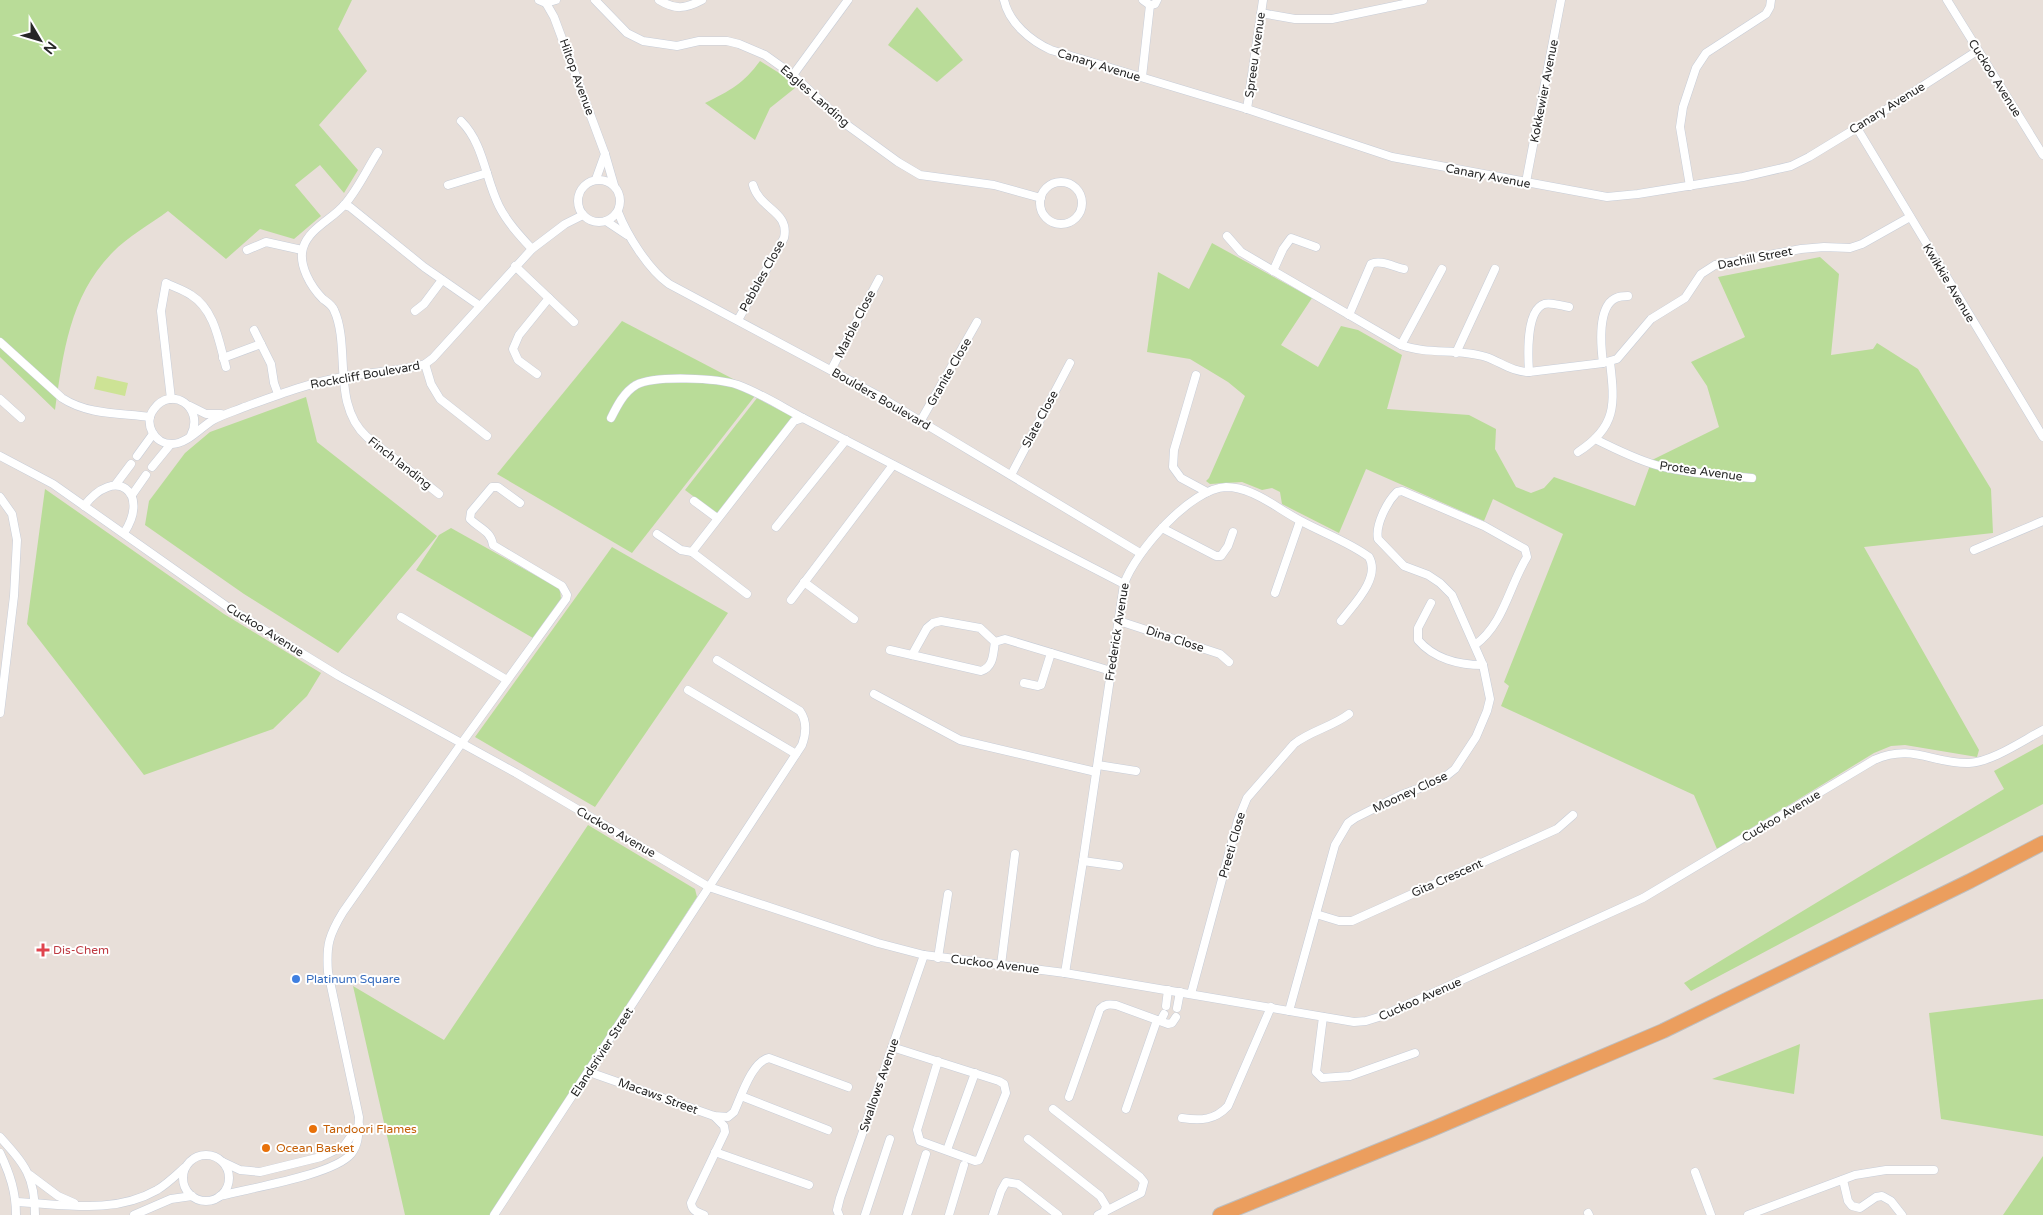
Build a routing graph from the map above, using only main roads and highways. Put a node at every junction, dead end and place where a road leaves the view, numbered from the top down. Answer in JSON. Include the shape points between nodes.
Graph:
{"nodes":[{"id":1,"x":2043,"y":842,"type":"edge"},
{"id":2,"x":1220,"y":1215,"type":"edge"}],
"edges":[{"from":1,"to":2,"type":"highway","via":[[1970,882],[1663,1031]]}]}
